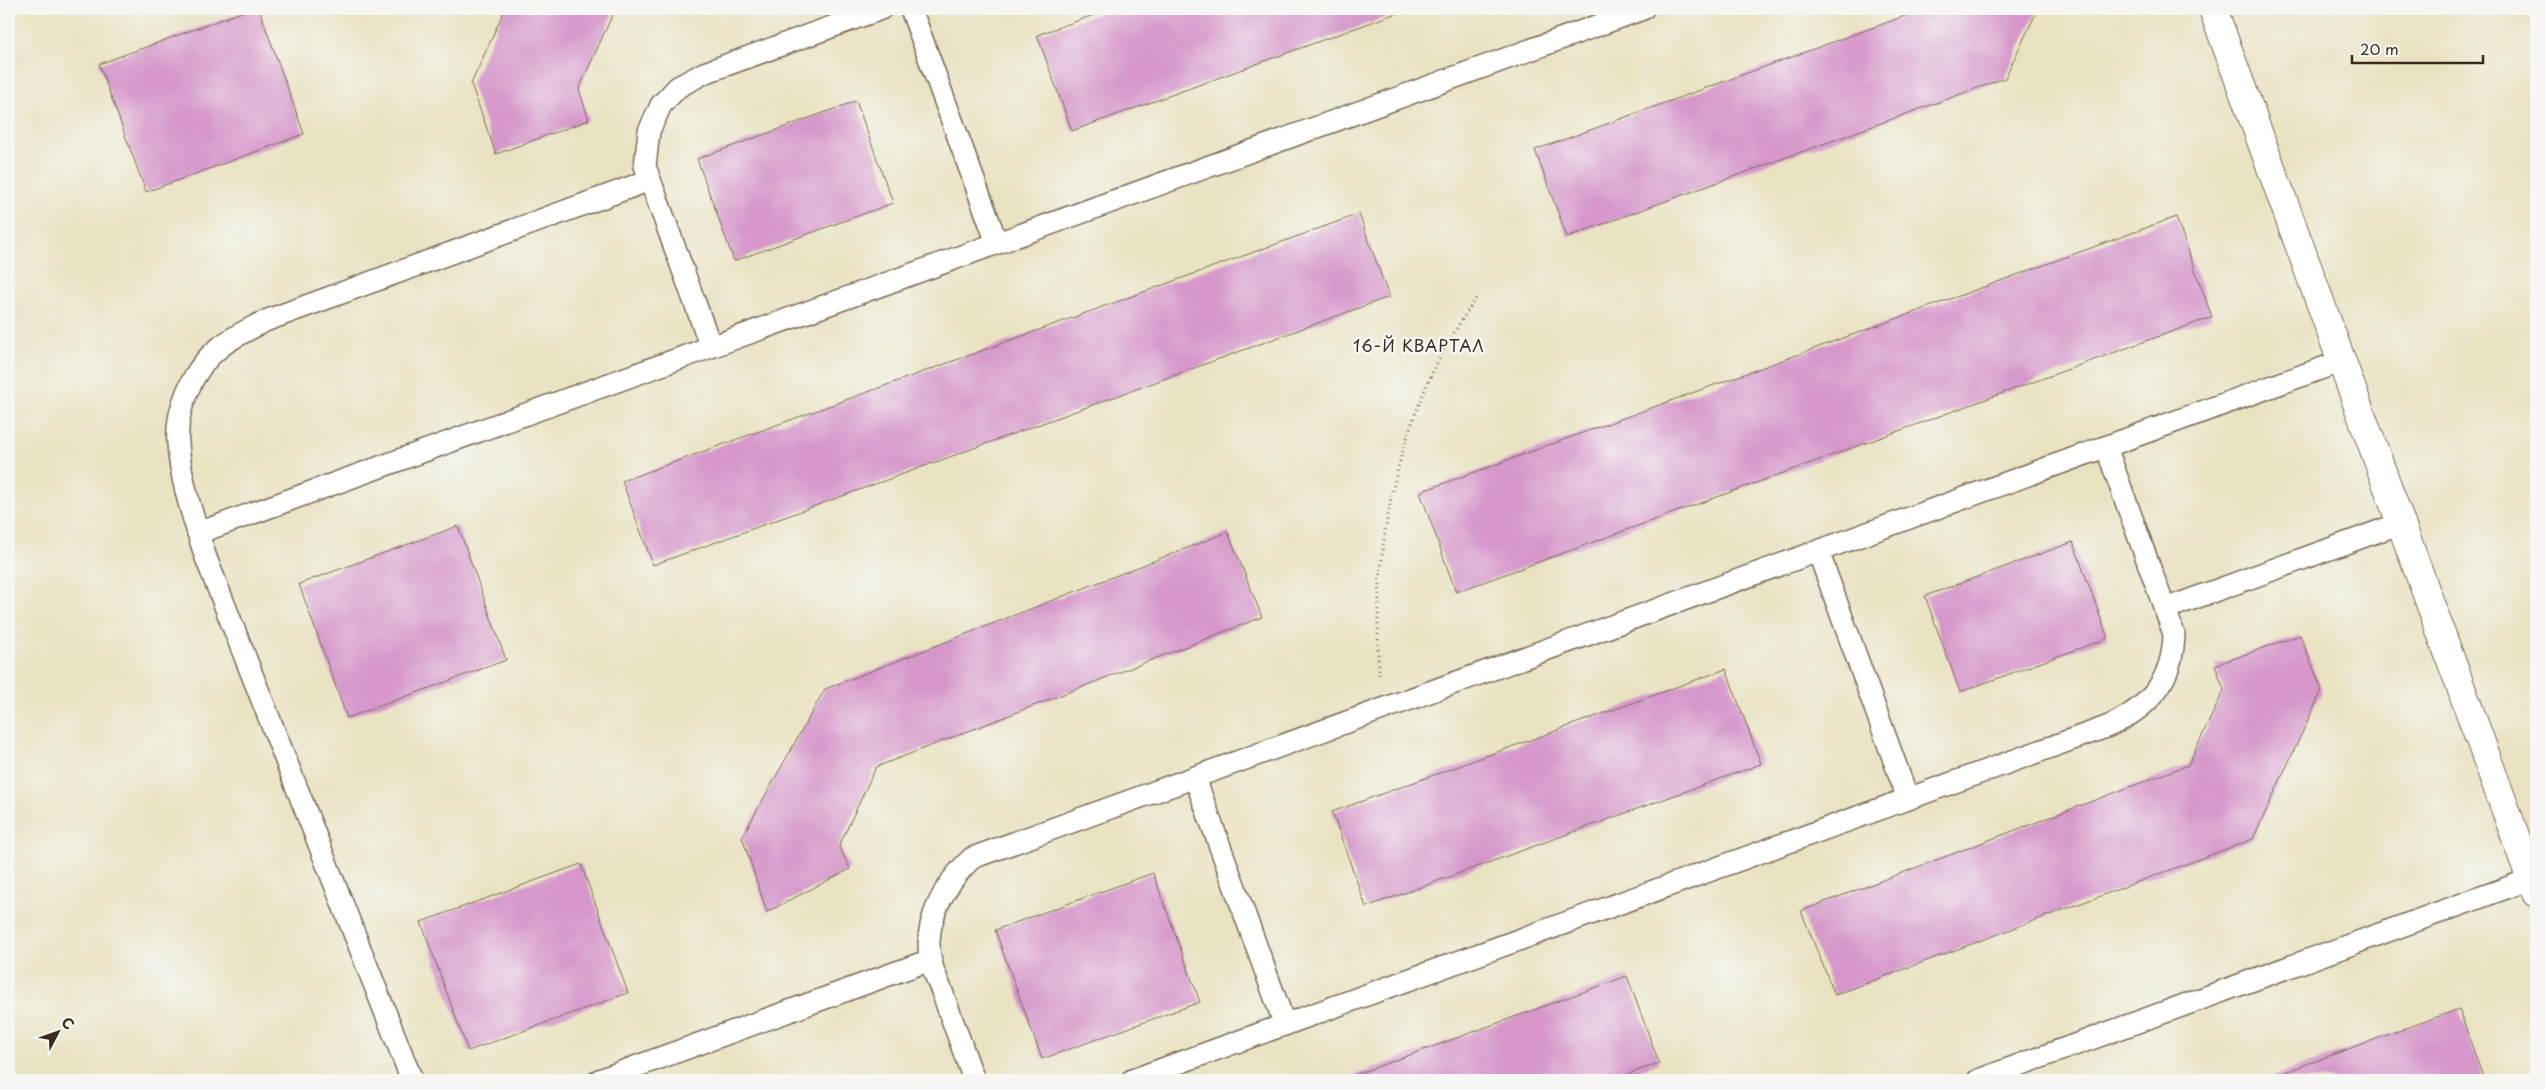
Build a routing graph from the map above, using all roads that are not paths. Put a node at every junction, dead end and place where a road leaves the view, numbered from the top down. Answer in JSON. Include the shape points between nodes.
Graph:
{"nodes":[{"id":1,"x":881,"y":9,"type":"edge"},
{"id":2,"x":911,"y":9,"type":"edge"},
{"id":3,"x":1643,"y":9,"type":"edge"},
{"id":4,"x":2213,"y":9,"type":"edge"},
{"id":5,"x":1617,"y":13,"type":"edge"},
{"id":6,"x":650,"y":180,"type":"junction"},
{"id":7,"x":997,"y":243,"type":"junction"},
{"id":8,"x":711,"y":347,"type":"junction"},
{"id":9,"x":2342,"y":361,"type":"junction"},
{"id":10,"x":2106,"y":447,"type":"junction"},
{"id":11,"x":2401,"y":523,"type":"junction"},
{"id":12,"x":198,"y":533,"type":"junction"},
{"id":13,"x":1818,"y":551,"type":"junction"},
{"id":14,"x":2165,"y":609,"type":"junction"},
{"id":15,"x":1195,"y":778,"type":"junction"},
{"id":16,"x":1908,"y":799,"type":"junction"},
{"id":17,"x":2534,"y":886,"type":"edge"},
{"id":18,"x":930,"y":960,"type":"junction"},
{"id":19,"x":1285,"y":1025,"type":"junction"},
{"id":20,"x":412,"y":1080,"type":"edge"},
{"id":21,"x":599,"y":1080,"type":"edge"},
{"id":22,"x":974,"y":1080,"type":"edge"},
{"id":23,"x":1132,"y":1080,"type":"edge"},
{"id":24,"x":1978,"y":1080,"type":"edge"}],
"edges":[{"from":1,"to":6,"type":"lane","via":[[704,73],[678,87],[661,105],[649,131],[645,166]]},
{"from":2,"to":7,"type":"lane"},
{"from":3,"to":5,"type":"lane"},
{"from":4,"to":9,"type":"street"},
{"from":5,"to":7,"type":"lane"},
{"from":6,"to":8,"type":"lane"},
{"from":6,"to":12,"type":"lane","via":[[265,321],[218,348],[201,367],[180,413],[178,442]]},
{"from":7,"to":8,"type":"lane"},
{"from":8,"to":12,"type":"lane"},
{"from":9,"to":10,"type":"lane"},
{"from":9,"to":11,"type":"street"},
{"from":10,"to":13,"type":"lane"},
{"from":10,"to":14,"type":"lane"},
{"from":11,"to":14,"type":"lane"},
{"from":11,"to":17,"type":"street"},
{"from":12,"to":20,"type":"lane"},
{"from":13,"to":15,"type":"lane"},
{"from":13,"to":16,"type":"lane"},
{"from":14,"to":16,"type":"lane","via":[[2174,634],[2174,649],[2162,682],[2147,703],[2129,716]]},
{"from":15,"to":18,"type":"lane","via":[[972,858],[946,889],[936,911],[930,933]]},
{"from":15,"to":19,"type":"lane"},
{"from":16,"to":19,"type":"lane"},
{"from":17,"to":24,"type":"lane"},
{"from":18,"to":21,"type":"lane"},
{"from":18,"to":22,"type":"lane"},
{"from":19,"to":23,"type":"lane"}]}
